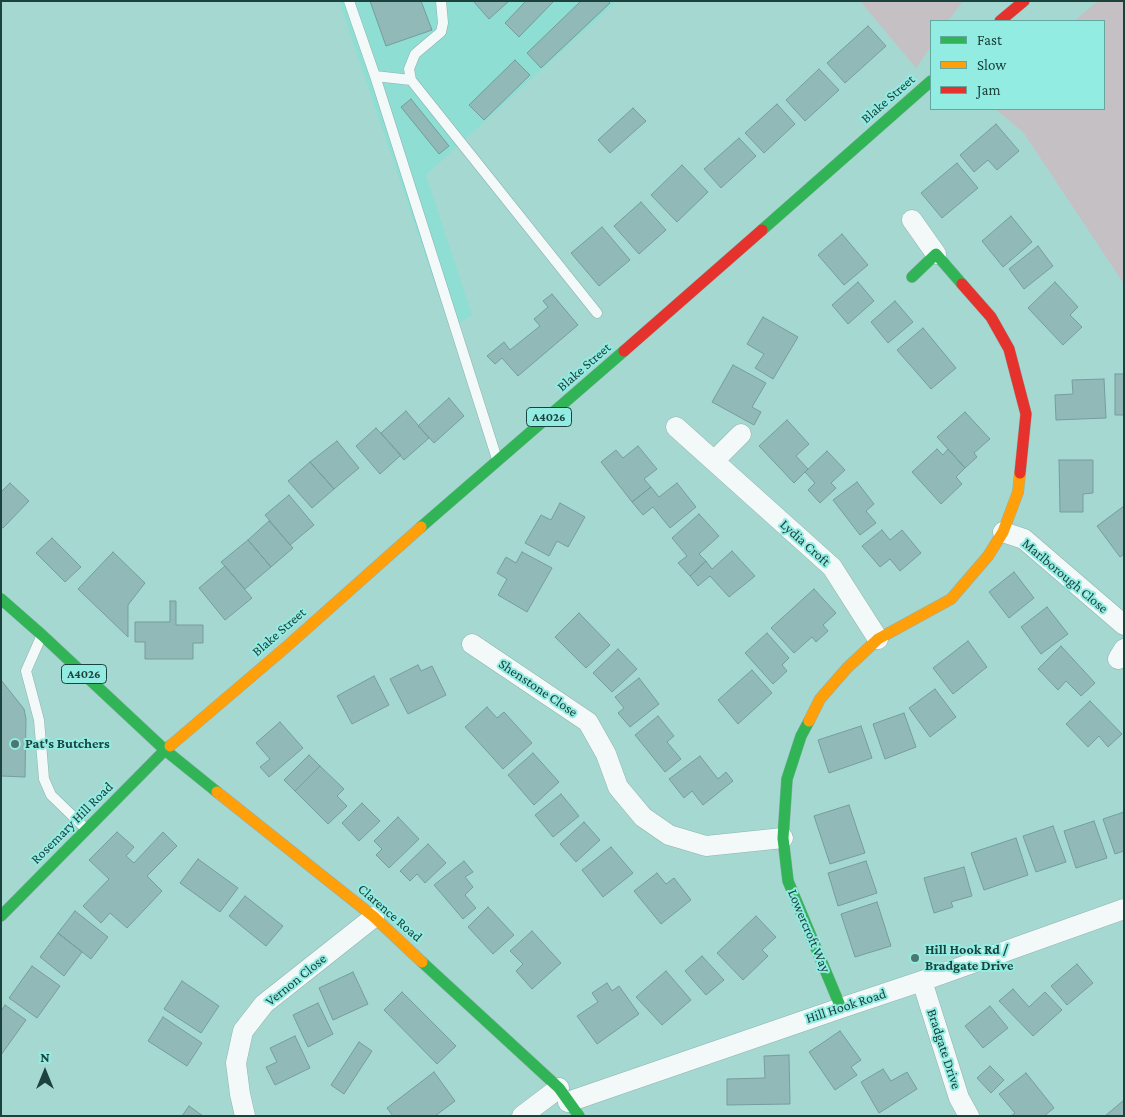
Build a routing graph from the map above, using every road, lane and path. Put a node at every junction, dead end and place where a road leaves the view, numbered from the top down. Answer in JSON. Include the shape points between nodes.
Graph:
{"nodes":[{"id":1,"x":349,"y":1,"type":"edge"},
{"id":2,"x":441,"y":1,"type":"edge"},
{"id":3,"x":1024,"y":1,"type":"edge"},
{"id":4,"x":1001,"y":20,"type":"edge"},
{"id":5,"x":375,"y":76,"type":"junction"},
{"id":6,"x":411,"y":80,"type":"junction"},
{"id":7,"x":930,"y":82,"type":"edge"},
{"id":8,"x":912,"y":220,"type":"dead end"},
{"id":9,"x":936,"y":254,"type":"junction"},
{"id":10,"x":912,"y":277,"type":"dead end"},
{"id":11,"x":597,"y":313,"type":"dead end"},
{"id":12,"x":676,"y":427,"type":"dead end"},
{"id":13,"x":741,"y":434,"type":"dead end"},
{"id":14,"x":498,"y":462,"type":"junction"},
{"id":15,"x":714,"y":462,"type":"junction"},
{"id":16,"x":1003,"y":532,"type":"junction"},
{"id":17,"x":1,"y":599,"type":"edge"},
{"id":18,"x":1124,"y":625,"type":"edge"},
{"id":19,"x":42,"y":635,"type":"junction"},
{"id":20,"x":878,"y":640,"type":"junction"},
{"id":21,"x":472,"y":644,"type":"dead end"},
{"id":22,"x":165,"y":750,"type":"junction"},
{"id":23,"x":86,"y":830,"type":"junction"},
{"id":24,"x":783,"y":838,"type":"junction"},
{"id":25,"x":1124,"y":909,"type":"edge"},
{"id":26,"x":1,"y":916,"type":"edge"},
{"id":27,"x":374,"y":917,"type":"junction"},
{"id":28,"x":922,"y":982,"type":"junction"},
{"id":29,"x":841,"y":1008,"type":"junction"},
{"id":30,"x":569,"y":1102,"type":"edge"},
{"id":31,"x":245,"y":1116,"type":"edge"},
{"id":32,"x":522,"y":1116,"type":"edge"},
{"id":33,"x":969,"y":1116,"type":"edge"}],
"edges":[{"from":1,"to":5,"type":"lane"},
{"from":2,"to":6,"type":"lane","via":[[441,32],[415,54],[410,69]]},
{"from":3,"to":4,"type":"main road"},
{"from":5,"to":6,"type":"lane"},
{"from":5,"to":14,"type":"lane"},
{"from":6,"to":11,"type":"lane"},
{"from":7,"to":14,"type":"main road","name":"Blake Street","number":"A4026"},
{"from":8,"to":9,"type":"street","name":"Lowercroft Way"},
{"from":9,"to":10,"type":"main road"},
{"from":9,"to":16,"type":"main road","name":"Lowercroft Way","via":[[991,317],[1009,348],[1026,414],[1018,492]]},
{"from":12,"to":15,"type":"street","name":"Lydia Croft"},
{"from":13,"to":15,"type":"street"},
{"from":14,"to":22,"type":"main road","name":"Blake Street","number":"A4026"},
{"from":15,"to":20,"type":"street","name":"Lydia Croft","via":[[832,567]]},
{"from":16,"to":18,"type":"street","name":"Marlborough Close","via":[[1024,539]]},
{"from":16,"to":20,"type":"main road","name":"Lowercroft Way","via":[[988,556],[951,599]]},
{"from":17,"to":19,"type":"main road","number":"A4026"},
{"from":19,"to":22,"type":"main road","number":"A4026"},
{"from":19,"to":23,"type":"lane","via":[[26,671],[39,720],[44,779],[51,795]]},
{"from":20,"to":24,"type":"main road","name":"Lowercroft Way","via":[[846,668],[820,700],[801,736],[788,778]]},
{"from":21,"to":24,"type":"street","name":"Shenstone Close","via":[[588,722],[606,754],[618,787],[643,817],[669,835],[706,846]]},
{"from":22,"to":23,"type":"main road","name":"Rosemary Hill Road"},
{"from":22,"to":27,"type":"main road","name":"Clarence Road"},
{"from":23,"to":26,"type":"main road","name":"Rosemary Hill Road"},
{"from":24,"to":29,"type":"main road","name":"Lowercroft Way","via":[[788,881]]},
{"from":25,"to":28,"type":"street","name":"Hill Hook Road"},
{"from":27,"to":30,"type":"main road","name":"Clarence Road"},
{"from":27,"to":31,"type":"street","name":"Vernon Close","via":[[264,1004],[244,1031],[236,1063]]},
{"from":28,"to":29,"type":"street","name":"Hill Hook Road"},
{"from":28,"to":33,"type":"street","name":"Bradgate Drive","via":[[959,1098]]},
{"from":29,"to":30,"type":"street","name":"Hill Hook Road"},
{"from":30,"to":32,"type":"street","name":"Hill Hook Road"}]}
